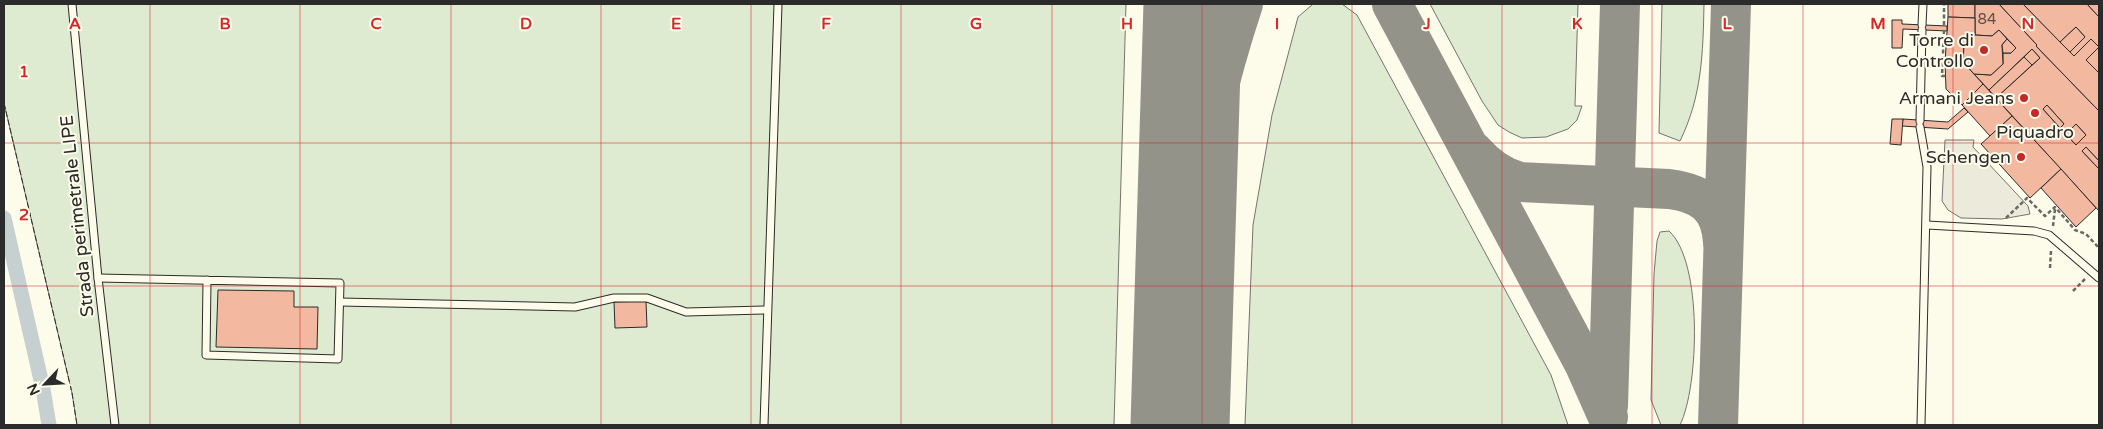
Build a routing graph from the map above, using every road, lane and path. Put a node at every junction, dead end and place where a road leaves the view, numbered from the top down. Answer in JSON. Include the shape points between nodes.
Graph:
{"nodes":[{"id":1,"x":72,"y":4,"type":"edge"},
{"id":2,"x":778,"y":4,"type":"edge"},
{"id":3,"x":1923,"y":4,"type":"edge"},
{"id":4,"x":1944,"y":4,"type":"edge"},
{"id":5,"x":1944,"y":25,"type":"dead end"},
{"id":6,"x":1944,"y":30,"type":"dead end"},
{"id":7,"x":1946,"y":76,"type":"dead end"},
{"id":8,"x":1927,"y":225,"type":"junction"},
{"id":9,"x":2002,"y":229,"type":"junction"},
{"id":10,"x":2099,"y":248,"type":"edge"},
{"id":11,"x":98,"y":278,"type":"junction"},
{"id":12,"x":2099,"y":278,"type":"edge"},
{"id":13,"x":207,"y":280,"type":"junction"},
{"id":14,"x":340,"y":302,"type":"junction"},
{"id":15,"x":767,"y":310,"type":"junction"},
{"id":16,"x":115,"y":425,"type":"edge"},
{"id":17,"x":764,"y":425,"type":"edge"},
{"id":18,"x":1920,"y":425,"type":"edge"}],
"edges":[{"from":1,"to":11,"type":"lane","name":"Strada perimetrale LIPE"},
{"from":2,"to":15,"type":"lane"},
{"from":3,"to":8,"type":"lane","via":[[1920,124],[1927,167]]},
{"from":4,"to":5,"type":"path"},
{"from":6,"to":7,"type":"path","via":[[1942,76]]},
{"from":8,"to":9,"type":"lane"},
{"from":8,"to":18,"type":"lane"},
{"from":9,"to":10,"type":"path","via":[[2001,223],[2027,198],[2045,216],[2055,207],[2075,230],[2086,234]]},
{"from":9,"to":12,"type":"lane","via":[[2049,235]]},
{"from":11,"to":13,"type":"lane"},
{"from":11,"to":16,"type":"lane","name":"Strada perimetrale LIPE"},
{"from":13,"to":14,"type":"lane","via":[[340,283]]},
{"from":13,"to":14,"type":"lane","via":[[206,356],[338,359]]},
{"from":14,"to":15,"type":"lane","via":[[575,307],[614,298],[647,298],[686,312]]},
{"from":15,"to":17,"type":"lane"}]}
